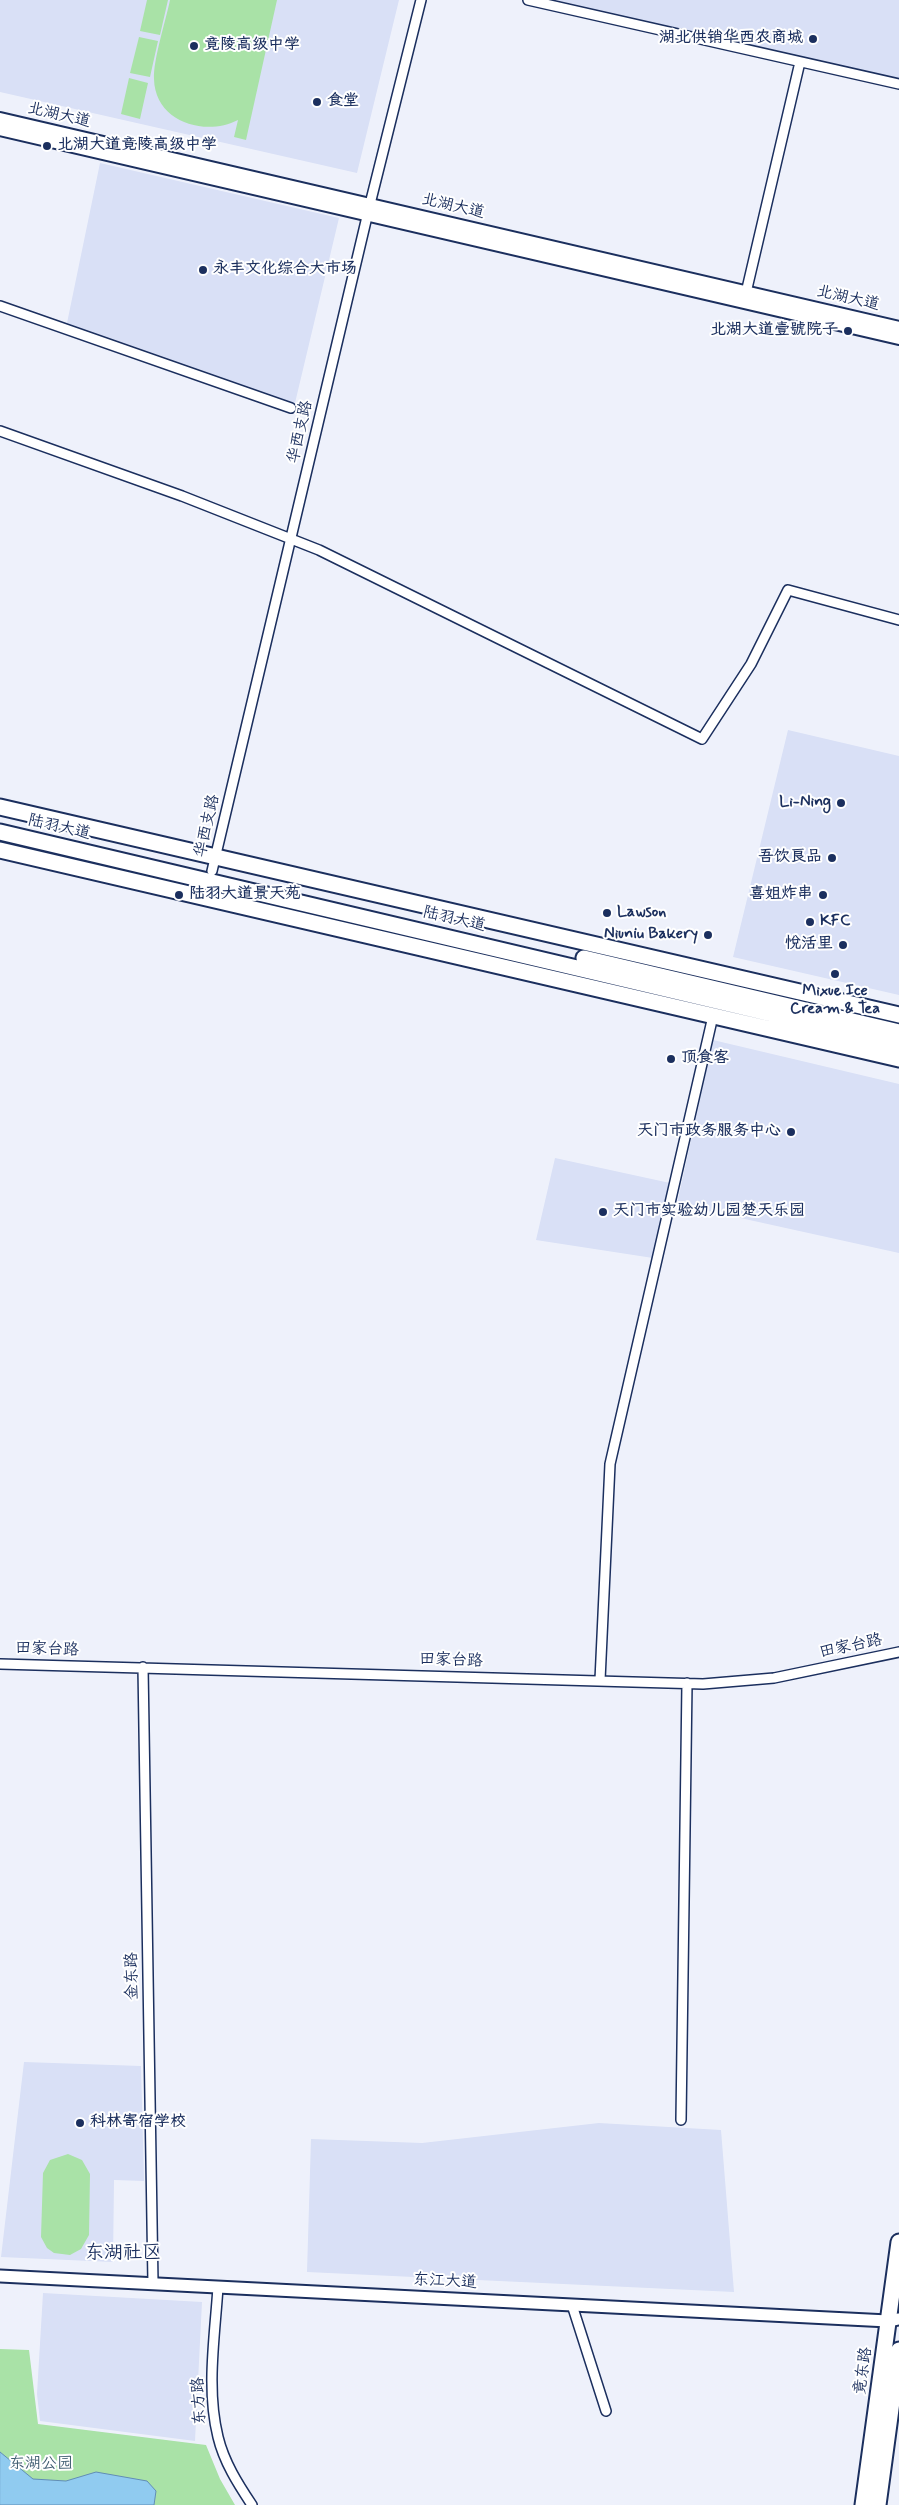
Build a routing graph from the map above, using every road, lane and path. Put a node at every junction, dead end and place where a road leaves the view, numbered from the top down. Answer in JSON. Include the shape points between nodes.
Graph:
{"nodes":[{"id":1,"x":421,"y":0,"type":"edge"},
{"id":2,"x":528,"y":0,"type":"edge"},
{"id":3,"x":800,"y":62,"type":"junction"},
{"id":4,"x":899,"y":84,"type":"edge"},
{"id":5,"x":0,"y":119,"type":"edge"},
{"id":6,"x":0,"y":129,"type":"edge"},
{"id":7,"x":369,"y":209,"type":"junction"},
{"id":8,"x":745,"y":297,"type":"junction"},
{"id":9,"x":0,"y":306,"type":"edge"},
{"id":10,"x":899,"y":328,"type":"edge"},
{"id":11,"x":899,"y":338,"type":"edge"},
{"id":12,"x":291,"y":408,"type":"dead end"},
{"id":13,"x":0,"y":431,"type":"edge"},
{"id":14,"x":291,"y":538,"type":"junction"},
{"id":15,"x":899,"y":620,"type":"edge"},
{"id":16,"x":0,"y":807,"type":"edge"},
{"id":17,"x":0,"y":823,"type":"edge"},
{"id":18,"x":0,"y":832,"type":"edge"},
{"id":19,"x":0,"y":850,"type":"edge"},
{"id":20,"x":214,"y":864,"type":"junction"},
{"id":21,"x":899,"y":1015,"type":"edge"},
{"id":22,"x":713,"y":1016,"type":"junction"},
{"id":23,"x":899,"y":1032,"type":"edge"},
{"id":24,"x":899,"y":1044,"type":"edge"},
{"id":25,"x":899,"y":1059,"type":"edge"},
{"id":26,"x":899,"y":1652,"type":"edge"},
{"id":27,"x":0,"y":1664,"type":"edge"},
{"id":28,"x":143,"y":1668,"type":"junction"},
{"id":29,"x":600,"y":1680,"type":"junction"},
{"id":30,"x":687,"y":1684,"type":"junction"},
{"id":31,"x":681,"y":2120,"type":"dead end"},
{"id":32,"x":899,"y":2242,"type":"edge"},
{"id":33,"x":0,"y":2276,"type":"edge"},
{"id":34,"x":153,"y":2283,"type":"junction"},
{"id":35,"x":218,"y":2287,"type":"junction"},
{"id":36,"x":572,"y":2305,"type":"junction"},
{"id":37,"x":895,"y":2322,"type":"edge"},
{"id":38,"x":899,"y":2350,"type":"edge"},
{"id":39,"x":606,"y":2411,"type":"dead end"},
{"id":40,"x":252,"y":2505,"type":"edge"},
{"id":41,"x":863,"y":2505,"type":"edge"},
{"id":42,"x":878,"y":2505,"type":"edge"}],
"edges":[{"from":1,"to":7,"type":"street","name":"华西支路"},
{"from":2,"to":3,"type":"street"},
{"from":3,"to":4,"type":"street"},
{"from":3,"to":8,"type":"street"},
{"from":5,"to":7,"type":"main road","name":"北湖大道"},
{"from":6,"to":7,"type":"main road","name":"北湖大道"},
{"from":7,"to":8,"type":"main road","name":"北湖大道"},
{"from":7,"to":14,"type":"street","name":"华西支路"},
{"from":8,"to":10,"type":"main road","name":"北湖大道"},
{"from":8,"to":11,"type":"main road","name":"北湖大道"},
{"from":9,"to":12,"type":"street"},
{"from":13,"to":14,"type":"street"},
{"from":14,"to":15,"type":"street","via":[[702,739],[750,664],[788,590]]},
{"from":14,"to":20,"type":"street","name":"华西支路"},
{"from":16,"to":20,"type":"main road"},
{"from":17,"to":20,"type":"main road","name":"陆羽大道"},
{"from":18,"to":24,"type":"main road","name":"陆羽大道"},
{"from":19,"to":22,"type":"main road"},
{"from":20,"to":21,"type":"main road"},
{"from":20,"to":23,"type":"main road","name":"陆羽大道"},
{"from":22,"to":25,"type":"main road"},
{"from":22,"to":29,"type":"street","via":[[610,1464]]},
{"from":26,"to":30,"type":"street","name":"田家台路","via":[[774,1678]]},
{"from":27,"to":28,"type":"street","name":"田家台路"},
{"from":28,"to":29,"type":"street","name":"田家台路"},
{"from":28,"to":34,"type":"street","name":"金东路"},
{"from":29,"to":30,"type":"street","name":"田家台路"},
{"from":30,"to":31,"type":"street"},
{"from":32,"to":37,"type":"main road","name":"竟东路"},
{"from":33,"to":34,"type":"street","name":"东江大道"},
{"from":34,"to":35,"type":"street","name":"东江大道"},
{"from":35,"to":36,"type":"street","name":"东江大道"},
{"from":35,"to":40,"type":"street","name":"东方路","via":[[213,2389],[217,2429],[228,2465]]},
{"from":36,"to":37,"type":"street","name":"东江大道"},
{"from":36,"to":39,"type":"street"},
{"from":37,"to":41,"type":"main road","name":"竟东路"},
{"from":38,"to":42,"type":"main road","name":"竟东路"}]}
